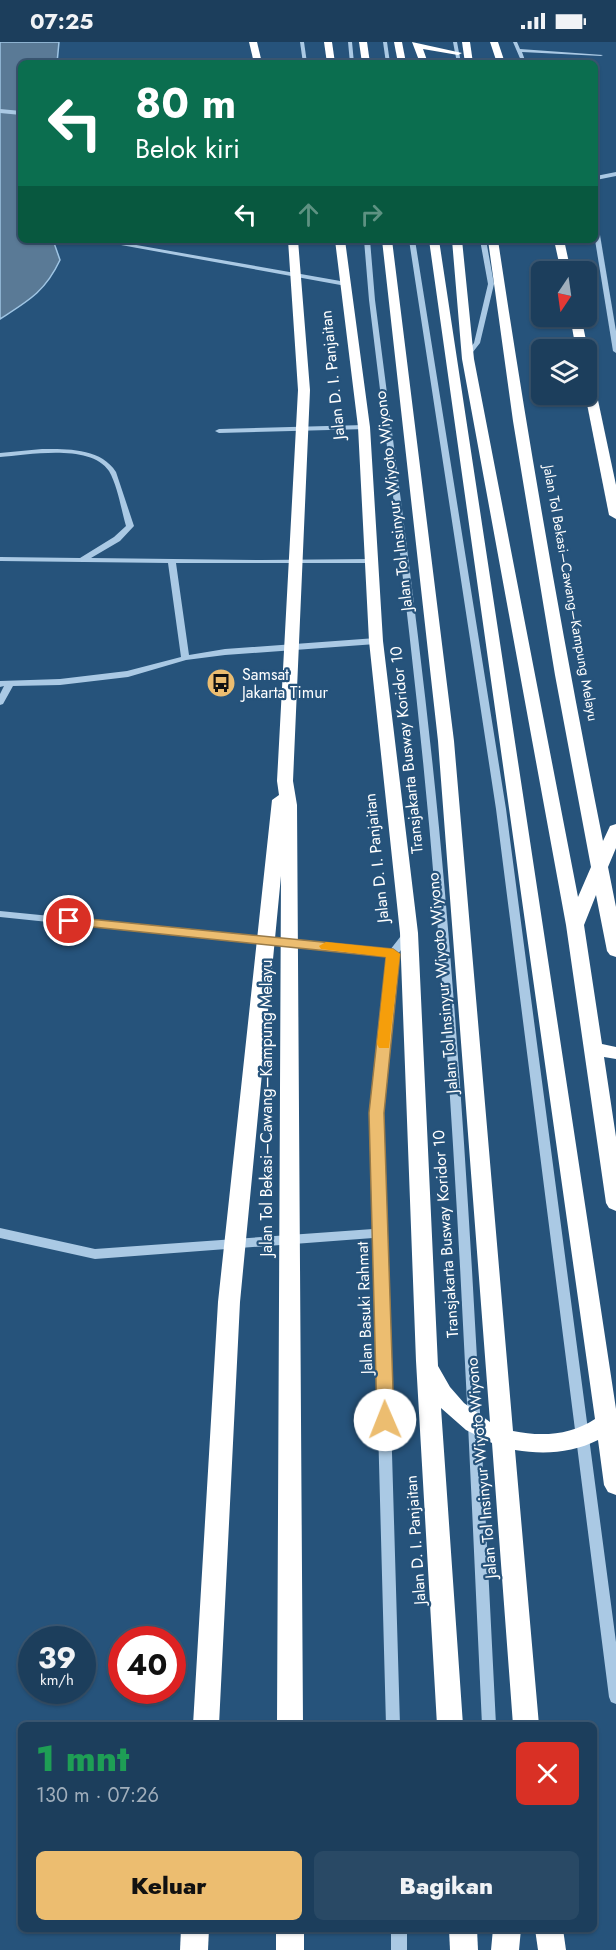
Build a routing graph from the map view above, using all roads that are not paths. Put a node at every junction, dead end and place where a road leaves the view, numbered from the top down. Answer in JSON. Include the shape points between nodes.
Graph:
{"nodes":[{"id":1,"x":253,"y":42,"type":"edge"},
{"id":2,"x":302,"y":42,"type":"edge"},
{"id":3,"x":328,"y":42,"type":"edge"},
{"id":4,"x":350,"y":42,"type":"edge"},
{"id":5,"x":363,"y":42,"type":"edge"},
{"id":6,"x":386,"y":42,"type":"edge"},
{"id":7,"x":398,"y":42,"type":"edge"},
{"id":8,"x":455,"y":42,"type":"edge"},
{"id":9,"x":466,"y":42,"type":"edge"},
{"id":10,"x":494,"y":42,"type":"edge"},
{"id":11,"x":515,"y":42,"type":"edge"},
{"id":12,"x":419,"y":43,"type":"edge"},
{"id":13,"x":518,"y":50,"type":"junction"},
{"id":14,"x":458,"y":53,"type":"junction"},
{"id":15,"x":601,"y":55,"type":"dead end"},
{"id":16,"x":257,"y":60,"type":"edge"},
{"id":17,"x":305,"y":60,"type":"edge"},
{"id":18,"x":331,"y":60,"type":"edge"},
{"id":19,"x":352,"y":60,"type":"edge"},
{"id":20,"x":366,"y":60,"type":"edge"},
{"id":21,"x":388,"y":60,"type":"edge"},
{"id":22,"x":401,"y":60,"type":"edge"},
{"id":23,"x":423,"y":60,"type":"edge"},
{"id":24,"x":459,"y":60,"type":"edge"},
{"id":25,"x":469,"y":60,"type":"edge"},
{"id":26,"x":500,"y":60,"type":"edge"},
{"id":27,"x":523,"y":60,"type":"edge"},
{"id":28,"x":0,"y":111,"type":"edge"},
{"id":29,"x":18,"y":113,"type":"edge"},
{"id":30,"x":606,"y":170,"type":"dead end"},
{"id":31,"x":616,"y":172,"type":"edge"},
{"id":32,"x":598,"y":177,"type":"edge"},
{"id":33,"x":598,"y":241,"type":"edge"},
{"id":34,"x":121,"y":243,"type":"edge"},
{"id":35,"x":293,"y":243,"type":"edge"},
{"id":36,"x":340,"y":243,"type":"edge"},
{"id":37,"x":368,"y":243,"type":"edge"},
{"id":38,"x":387,"y":243,"type":"edge"},
{"id":39,"x":412,"y":243,"type":"edge"},
{"id":40,"x":434,"y":243,"type":"edge"},
{"id":41,"x":457,"y":243,"type":"edge"},
{"id":42,"x":484,"y":243,"type":"edge"},
{"id":43,"x":494,"y":243,"type":"edge"},
{"id":44,"x":560,"y":243,"type":"edge"},
{"id":45,"x":564,"y":261,"type":"edge"},
{"id":46,"x":346,"y":284,"type":"junction"},
{"id":47,"x":616,"y":351,"type":"edge"},
{"id":48,"x":467,"y":356,"type":"junction"},
{"id":49,"x":593,"y":405,"type":"edge"},
{"id":50,"x":364,"y":427,"type":"junction"},
{"id":51,"x":219,"y":431,"type":"dead end"},
{"id":52,"x":0,"y":455,"type":"edge"},
{"id":53,"x":616,"y":515,"type":"edge"},
{"id":54,"x":0,"y":559,"type":"edge"},
{"id":55,"x":82,"y":559,"type":"junction"},
{"id":56,"x":172,"y":560,"type":"junction"},
{"id":57,"x":370,"y":561,"type":"junction"},
{"id":58,"x":376,"y":641,"type":"junction"},
{"id":59,"x":185,"y":658,"type":"junction"},
{"id":60,"x":5,"y":684,"type":"edge"},
{"id":61,"x":0,"y":702,"type":"edge"},
{"id":62,"x":285,"y":781,"type":"junction"},
{"id":63,"x":616,"y":829,"type":"edge"},
{"id":64,"x":0,"y":914,"type":"edge"},
{"id":65,"x":575,"y":925,"type":"junction"},
{"id":66,"x":408,"y":933,"type":"junction"},
{"id":67,"x":616,"y":951,"type":"edge"},
{"id":68,"x":393,"y":954,"type":"junction"},
{"id":69,"x":592,"y":1048,"type":"junction"},
{"id":70,"x":616,"y":1053,"type":"edge"},
{"id":71,"x":616,"y":1203,"type":"edge"},
{"id":72,"x":0,"y":1233,"type":"edge"},
{"id":73,"x":380,"y":1233,"type":"junction"},
{"id":74,"x":428,"y":1361,"type":"junction"},
{"id":75,"x":616,"y":1417,"type":"edge"},
{"id":76,"x":476,"y":1426,"type":"junction"},
{"id":77,"x":583,"y":1437,"type":"junction"},
{"id":78,"x":616,"y":1485,"type":"edge"},
{"id":79,"x":616,"y":1697,"type":"edge"},
{"id":80,"x":206,"y":1722,"type":"edge"},
{"id":81,"x":290,"y":1722,"type":"edge"},
{"id":82,"x":393,"y":1722,"type":"edge"},
{"id":83,"x":450,"y":1722,"type":"edge"},
{"id":84,"x":489,"y":1722,"type":"edge"},
{"id":85,"x":525,"y":1722,"type":"edge"},
{"id":86,"x":195,"y":1932,"type":"edge"},
{"id":87,"x":290,"y":1932,"type":"edge"},
{"id":88,"x":399,"y":1932,"type":"edge"},
{"id":89,"x":463,"y":1932,"type":"edge"},
{"id":90,"x":505,"y":1932,"type":"edge"},
{"id":91,"x":549,"y":1932,"type":"edge"},
{"id":92,"x":194,"y":1950,"type":"edge"},
{"id":93,"x":290,"y":1950,"type":"edge"},
{"id":94,"x":399,"y":1950,"type":"edge"},
{"id":95,"x":464,"y":1950,"type":"edge"},
{"id":96,"x":505,"y":1950,"type":"edge"},
{"id":97,"x":552,"y":1950,"type":"edge"}],
"edges":[{"from":1,"to":16,"type":"highway"},
{"from":2,"to":17,"type":"street"},
{"from":3,"to":18,"type":"highway"},
{"from":4,"to":19,"type":"street"},
{"from":5,"to":20,"type":"highway"},
{"from":6,"to":21,"type":"street"},
{"from":7,"to":22,"type":"highway"},
{"from":8,"to":14,"type":"street"},
{"from":9,"to":25,"type":"highway"},
{"from":10,"to":26,"type":"highway"},
{"from":11,"to":13,"type":"street"},
{"from":12,"to":14,"type":"highway"},
{"from":12,"to":23,"type":"highway"},
{"from":13,"to":15,"type":"street"},
{"from":13,"to":27,"type":"street"},
{"from":14,"to":24,"type":"street"},
{"from":28,"to":29,"type":"street"},
{"from":30,"to":31,"type":"street"},
{"from":31,"to":32,"type":"street"},
{"from":33,"to":47,"type":"street"},
{"from":34,"to":46,"type":"street"},
{"from":35,"to":62,"type":"highway","name":"Jalan Tol Bekasi–Cawang–Kampung Melayu","via":[[304,390]]},
{"from":36,"to":46,"type":"highway","name":"Jalan D. I. Panjaitan"},
{"from":37,"to":76,"type":"street","name":"Transjakarta Busway Koridor 10","via":[[428,767]]},
{"from":38,"to":85,"type":"highway","name":"Jalan Tol Insinyur Wiyoto Wiyono","via":[[446,741]]},
{"from":39,"to":77,"type":"street","via":[[501,809]]},
{"from":40,"to":78,"type":"highway"},
{"from":41,"to":48,"type":"highway"},
{"from":42,"to":48,"type":"street","via":[[491,284],[477,343]]},
{"from":43,"to":67,"type":"highway","name":"Jalan Tol Bekasi–Cawang–Kampung Melayu","via":[[554,629]]},
{"from":44,"to":45,"type":"highway"},
{"from":46,"to":50,"type":"highway","name":"Jalan D. I. Panjaitan"},
{"from":48,"to":65,"type":"highway"},
{"from":49,"to":53,"type":"highway"},
{"from":50,"to":51,"type":"street"},
{"from":50,"to":57,"type":"highway","name":"Jalan D. I. Panjaitan"},
{"from":52,"to":55,"type":"street","via":[[76,452],[110,468],[130,526],[117,539]]},
{"from":54,"to":55,"type":"street"},
{"from":55,"to":56,"type":"street"},
{"from":56,"to":57,"type":"street"},
{"from":56,"to":59,"type":"street"},
{"from":57,"to":58,"type":"highway","name":"Jalan D. I. Panjaitan"},
{"from":58,"to":59,"type":"street"},
{"from":58,"to":66,"type":"highway","name":"Jalan D. I. Panjaitan"},
{"from":59,"to":60,"type":"street","via":[[128,674]]},
{"from":60,"to":61,"type":"street"},
{"from":62,"to":80,"type":"highway","via":[[279,804],[230,1302]]},
{"from":62,"to":81,"type":"highway","name":"Jalan Tol Bekasi–Cawang–Kampung Melayu","via":[[290,817]]},
{"from":63,"to":65,"type":"highway"},
{"from":64,"to":68,"type":"street"},
{"from":65,"to":69,"type":"highway"},
{"from":66,"to":68,"type":"street","name":"Jalan Basuki Rahmat"},
{"from":66,"to":74,"type":"highway","name":"Jalan D. I. Panjaitan"},
{"from":68,"to":73,"type":"street","name":"Jalan Basuki Rahmat","via":[[376,1113]]},
{"from":69,"to":70,"type":"highway"},
{"from":69,"to":71,"type":"highway"},
{"from":72,"to":73,"type":"street","via":[[95,1254]]},
{"from":73,"to":82,"type":"street","name":"Jalan Basuki Rahmat"},
{"from":74,"to":76,"type":"highway","via":[[441,1393]]},
{"from":74,"to":83,"type":"highway","name":"Jalan D. I. Panjaitan"},
{"from":75,"to":77,"type":"highway"},
{"from":76,"to":77,"type":"highway","via":[[501,1437],[528,1442],[557,1443]]},
{"from":76,"to":84,"type":"street","name":"Transjakarta Busway Koridor 10"},
{"from":77,"to":79,"type":"street"},
{"from":86,"to":92,"type":"highway"},
{"from":87,"to":93,"type":"highway"},
{"from":88,"to":94,"type":"street"},
{"from":89,"to":95,"type":"highway"},
{"from":90,"to":96,"type":"highway"},
{"from":91,"to":97,"type":"highway"}]}
